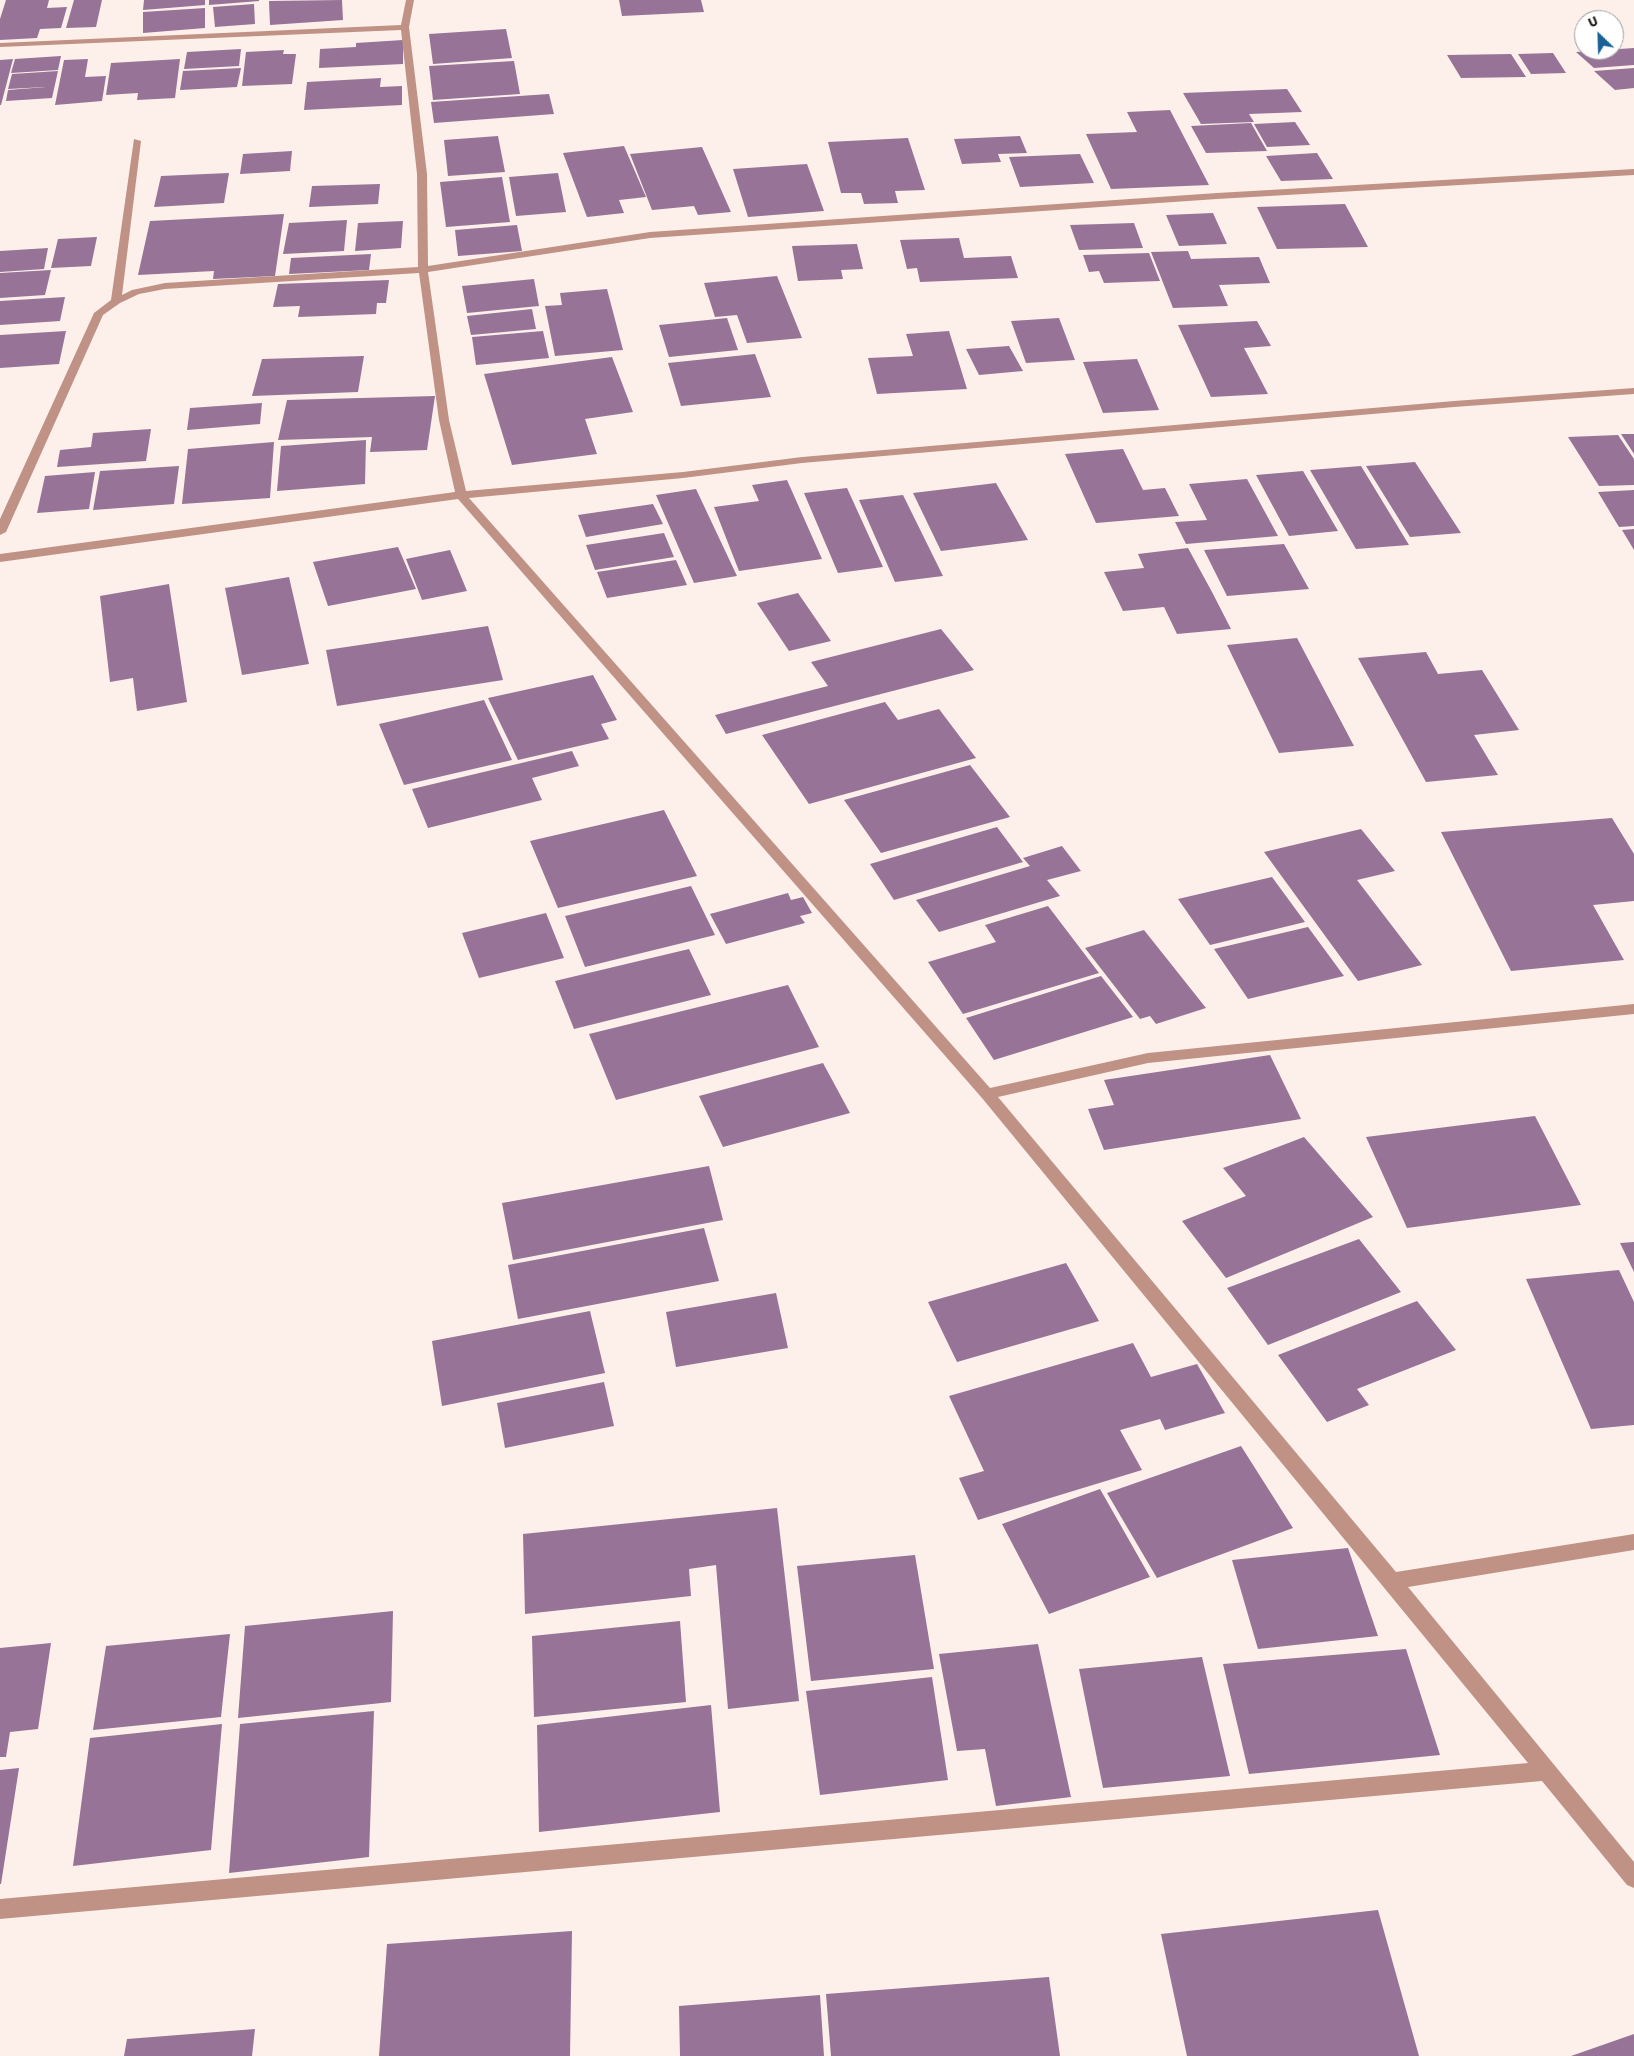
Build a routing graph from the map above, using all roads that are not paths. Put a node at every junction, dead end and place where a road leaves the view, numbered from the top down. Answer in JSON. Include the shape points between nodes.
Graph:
{"nodes":[{"id":1,"x":410,"y":0,"type":"edge"},
{"id":2,"x":405,"y":27,"type":"junction"},
{"id":3,"x":0,"y":45,"type":"edge"},
{"id":4,"x":137,"y":141,"type":"dead end"},
{"id":5,"x":1634,"y":172,"type":"edge"},
{"id":6,"x":422,"y":270,"type":"junction"},
{"id":7,"x":116,"y":301,"type":"junction"},
{"id":8,"x":1634,"y":391,"type":"edge"},
{"id":9,"x":461,"y":495,"type":"junction"},
{"id":10,"x":0,"y":532,"type":"edge"},
{"id":11,"x":0,"y":558,"type":"edge"},
{"id":12,"x":1634,"y":1010,"type":"edge"},
{"id":13,"x":987,"y":1094,"type":"junction"},
{"id":14,"x":1634,"y":1542,"type":"edge"},
{"id":15,"x":1392,"y":1580,"type":"junction"},
{"id":16,"x":1545,"y":1771,"type":"junction"},
{"id":17,"x":1634,"y":1878,"type":"edge"},
{"id":18,"x":0,"y":1909,"type":"edge"}],
"edges":[{"from":1,"to":2,"type":"street"},
{"from":2,"to":3,"type":"street"},
{"from":2,"to":6,"type":"street","via":[[422,174]]},
{"from":4,"to":7,"type":"street"},
{"from":5,"to":6,"type":"street","via":[[1207,196],[650,235]]},
{"from":6,"to":7,"type":"street","via":[[166,286],[136,292]]},
{"from":6,"to":9,"type":"street","via":[[444,420]]},
{"from":7,"to":10,"type":"street","via":[[99,314]]},
{"from":8,"to":9,"type":"street","via":[[802,460],[683,475]]},
{"from":9,"to":11,"type":"street"},
{"from":9,"to":13,"type":"street"},
{"from":12,"to":13,"type":"street","via":[[1341,1036],[1148,1058]]},
{"from":13,"to":15,"type":"street"},
{"from":14,"to":15,"type":"street"},
{"from":15,"to":16,"type":"street"},
{"from":16,"to":17,"type":"street"},
{"from":16,"to":18,"type":"street"}]}
